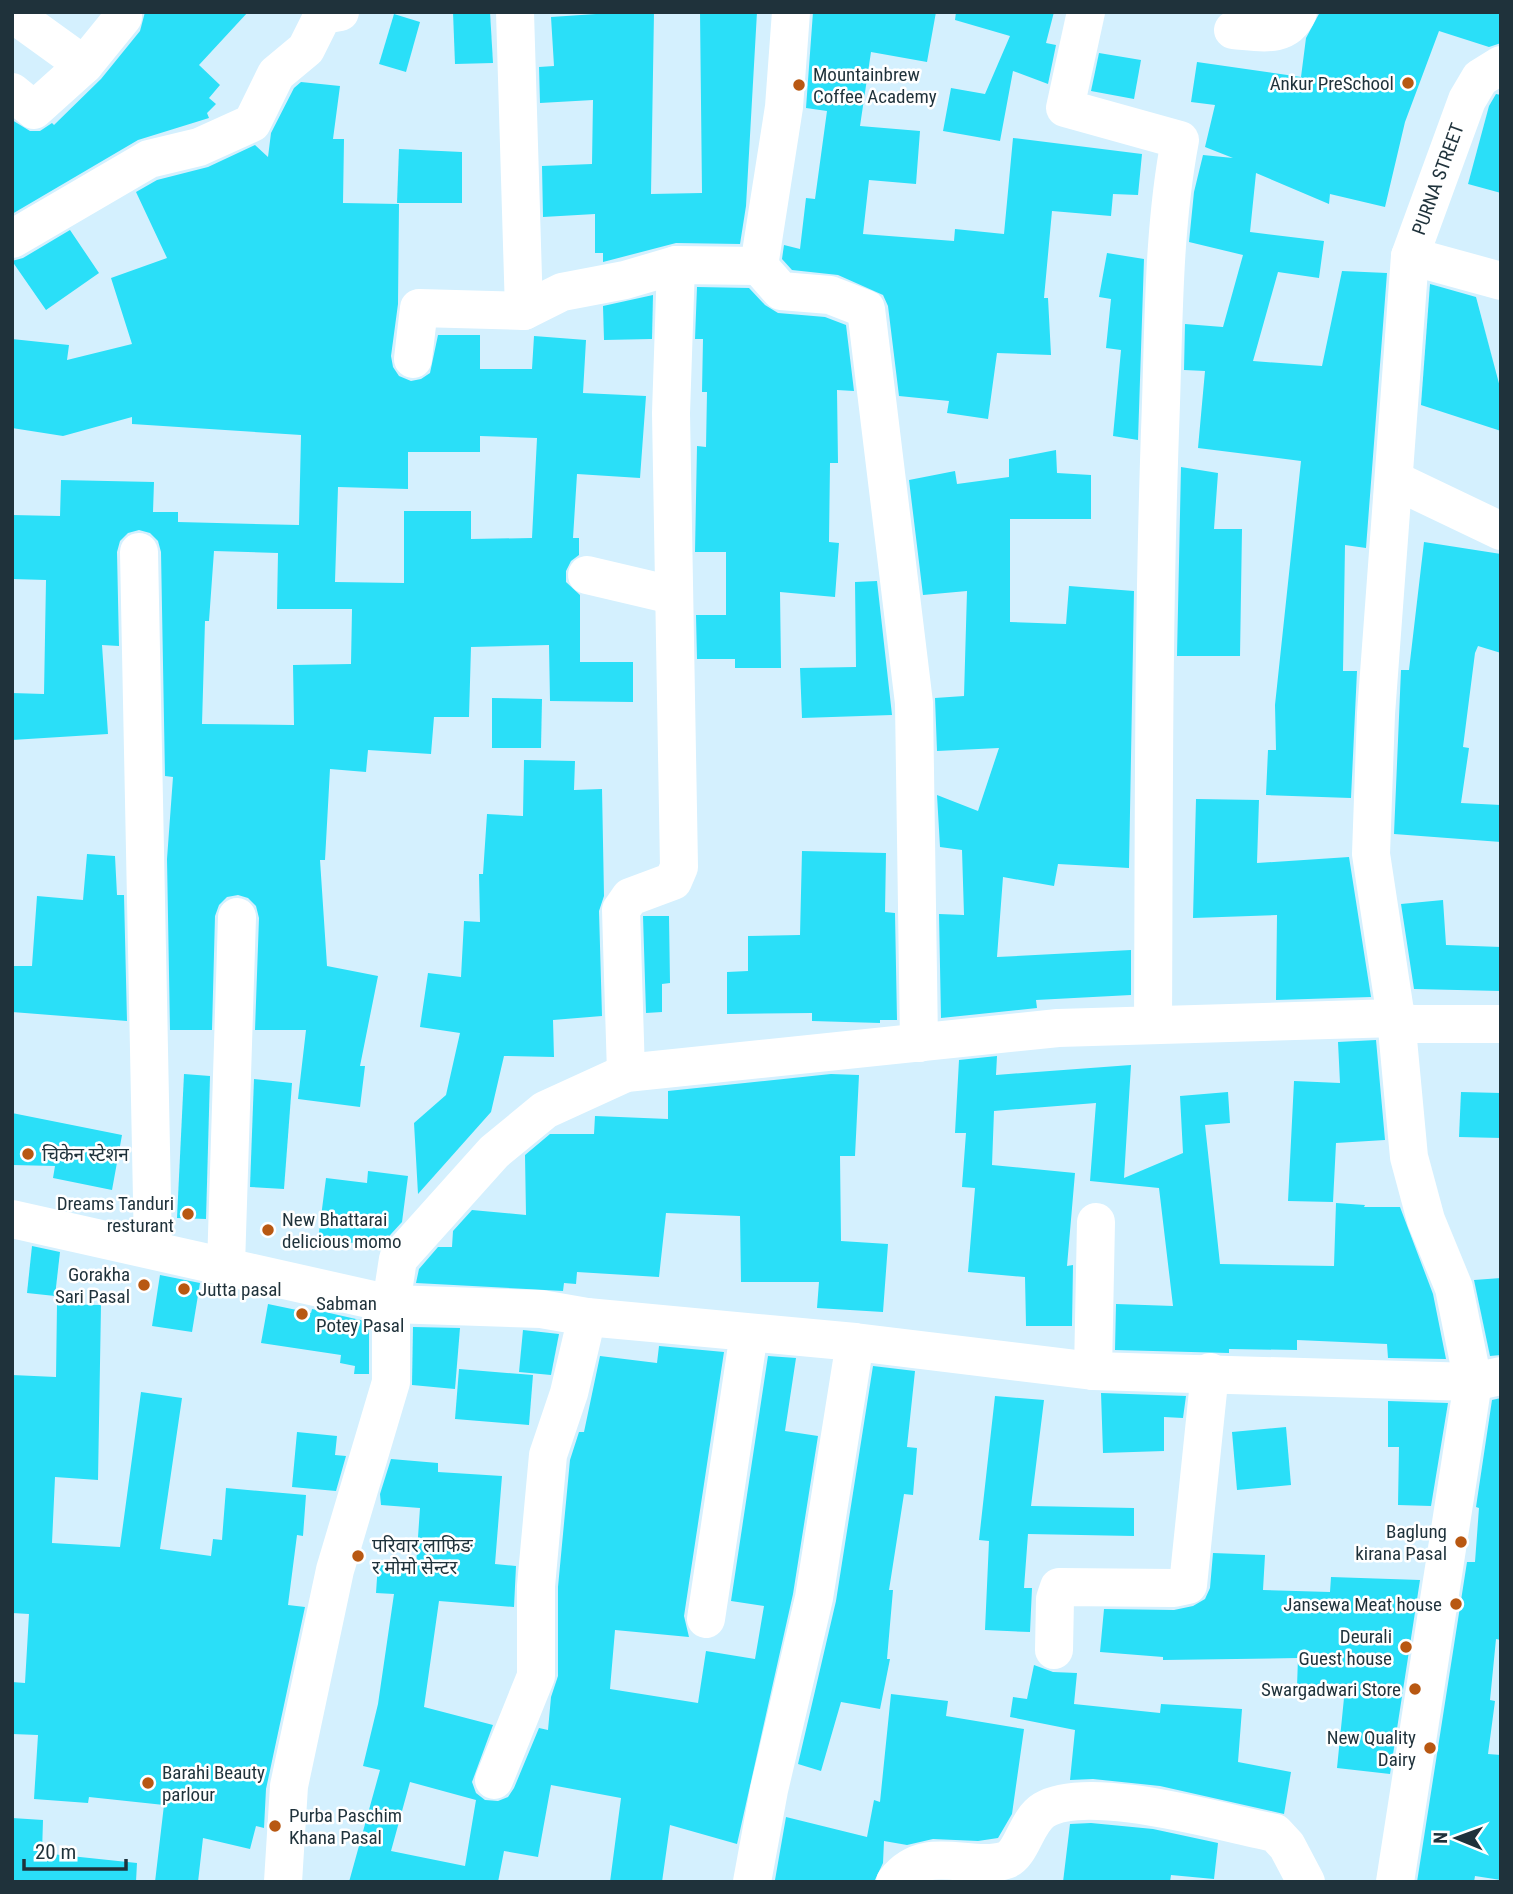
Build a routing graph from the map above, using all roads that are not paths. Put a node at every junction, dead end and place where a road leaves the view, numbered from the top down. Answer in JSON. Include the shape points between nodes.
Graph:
{"nodes":[{"id":1,"x":123,"y":12,"type":"edge"},
{"id":2,"x":340,"y":12,"type":"edge"},
{"id":3,"x":515,"y":12,"type":"edge"},
{"id":4,"x":791,"y":12,"type":"edge"},
{"id":5,"x":1086,"y":12,"type":"edge"},
{"id":6,"x":1298,"y":12,"type":"edge"},
{"id":7,"x":12,"y":13,"type":"edge"},
{"id":8,"x":1233,"y":30,"type":"dead end"},
{"id":9,"x":84,"y":65,"type":"junction"},
{"id":10,"x":1501,"y":65,"type":"edge"},
{"id":11,"x":12,"y":92,"type":"edge"},
{"id":12,"x":12,"y":239,"type":"edge"},
{"id":13,"x":1410,"y":256,"type":"junction"},
{"id":14,"x":676,"y":265,"type":"junction"},
{"id":15,"x":759,"y":266,"type":"junction"},
{"id":16,"x":1501,"y":281,"type":"edge"},
{"id":17,"x":524,"y":311,"type":"junction"},
{"id":18,"x":413,"y":359,"type":"dead end"},
{"id":19,"x":1395,"y":480,"type":"junction"},
{"id":20,"x":1501,"y":531,"type":"edge"},
{"id":21,"x":139,"y":552,"type":"dead end"},
{"id":22,"x":587,"y":575,"type":"dead end"},
{"id":23,"x":672,"y":595,"type":"junction"},
{"id":24,"x":237,"y":917,"type":"dead end"},
{"id":25,"x":1396,"y":1018,"type":"junction"},
{"id":26,"x":1501,"y":1024,"type":"edge"},
{"id":27,"x":1153,"y":1025,"type":"junction"},
{"id":28,"x":919,"y":1043,"type":"junction"},
{"id":29,"x":625,"y":1073,"type":"junction"},
{"id":30,"x":12,"y":1219,"type":"edge"},
{"id":31,"x":1096,"y":1222,"type":"dead end"},
{"id":32,"x":153,"y":1249,"type":"junction"},
{"id":33,"x":226,"y":1266,"type":"junction"},
{"id":34,"x":391,"y":1304,"type":"junction"},
{"id":35,"x":587,"y":1317,"type":"junction"},
{"id":36,"x":749,"y":1333,"type":"junction"},
{"id":37,"x":855,"y":1342,"type":"junction"},
{"id":38,"x":1093,"y":1371,"type":"junction"},
{"id":39,"x":1210,"y":1372,"type":"junction"},
{"id":40,"x":1487,"y":1379,"type":"edge"},
{"id":41,"x":706,"y":1619,"type":"dead end"},
{"id":42,"x":1054,"y":1650,"type":"dead end"},
{"id":43,"x":494,"y":1780,"type":"dead end"},
{"id":44,"x":282,"y":1882,"type":"edge"},
{"id":45,"x":752,"y":1882,"type":"edge"},
{"id":46,"x":895,"y":1882,"type":"edge"},
{"id":47,"x":1306,"y":1882,"type":"edge"},
{"id":48,"x":1395,"y":1882,"type":"edge"}],
"edges":[{"from":1,"to":9,"type":"street"},
{"from":2,"to":12,"type":"street","via":[[323,15],[306,50],[276,74],[252,123],[199,147],[149,159]]},
{"from":3,"to":17,"type":"street"},
{"from":4,"to":15,"type":"street","via":[[784,107]]},
{"from":5,"to":27,"type":"street","via":[[1065,108],[1180,140],[1166,263],[1156,567]]},
{"from":6,"to":8,"type":"street","via":[[1294,23],[1277,34]]},
{"from":7,"to":9,"type":"street"},
{"from":9,"to":11,"type":"street","via":[[34,110]]},
{"from":10,"to":13,"type":"street","name":"PURNA STREET","via":[[1480,78],[1468,100]]},
{"from":13,"to":16,"type":"street","name":"PURNA STREET"},
{"from":13,"to":19,"type":"street"},
{"from":14,"to":15,"type":"street"},
{"from":14,"to":17,"type":"street","via":[[562,292]]},
{"from":14,"to":23,"type":"street"},
{"from":15,"to":28,"type":"street","via":[[781,290],[830,295],[866,309],[914,703]]},
{"from":17,"to":18,"type":"street","via":[[418,308]]},
{"from":19,"to":20,"type":"street"},
{"from":19,"to":25,"type":"street","via":[[1376,714],[1371,854]]},
{"from":21,"to":32,"type":"street"},
{"from":22,"to":23,"type":"street"},
{"from":23,"to":29,"type":"street","via":[[679,867],[673,881],[630,897],[621,910]]},
{"from":24,"to":33,"type":"street"},
{"from":25,"to":26,"type":"street","via":[[1410,1024]]},
{"from":25,"to":27,"type":"street"},
{"from":25,"to":40,"type":"street","via":[[1409,1157],[1426,1220]]},
{"from":27,"to":28,"type":"street","via":[[1058,1028]]},
{"from":28,"to":29,"type":"street"},
{"from":29,"to":34,"type":"street","via":[[545,1110],[494,1152],[398,1259]]},
{"from":30,"to":32,"type":"street"},
{"from":31,"to":38,"type":"street"},
{"from":32,"to":33,"type":"street"},
{"from":33,"to":34,"type":"street"},
{"from":34,"to":35,"type":"street","via":[[541,1309]]},
{"from":34,"to":44,"type":"street","via":[[391,1382],[335,1570],[289,1786]]},
{"from":35,"to":36,"type":"street"},
{"from":35,"to":43,"type":"street","via":[[548,1455],[536,1586],[536,1676]]},
{"from":36,"to":37,"type":"street"},
{"from":36,"to":41,"type":"street"},
{"from":37,"to":38,"type":"street"},
{"from":37,"to":45,"type":"street","via":[[814,1598]]},
{"from":38,"to":39,"type":"street"},
{"from":39,"to":40,"type":"street"},
{"from":39,"to":42,"type":"street","via":[[1188,1585],[1059,1587]]},
{"from":40,"to":48,"type":"street"},
{"from":46,"to":47,"type":"street","via":[[918,1866],[944,1858],[983,1863],[1007,1860],[1043,1810],[1068,1800],[1106,1800],[1276,1833]]}]}
